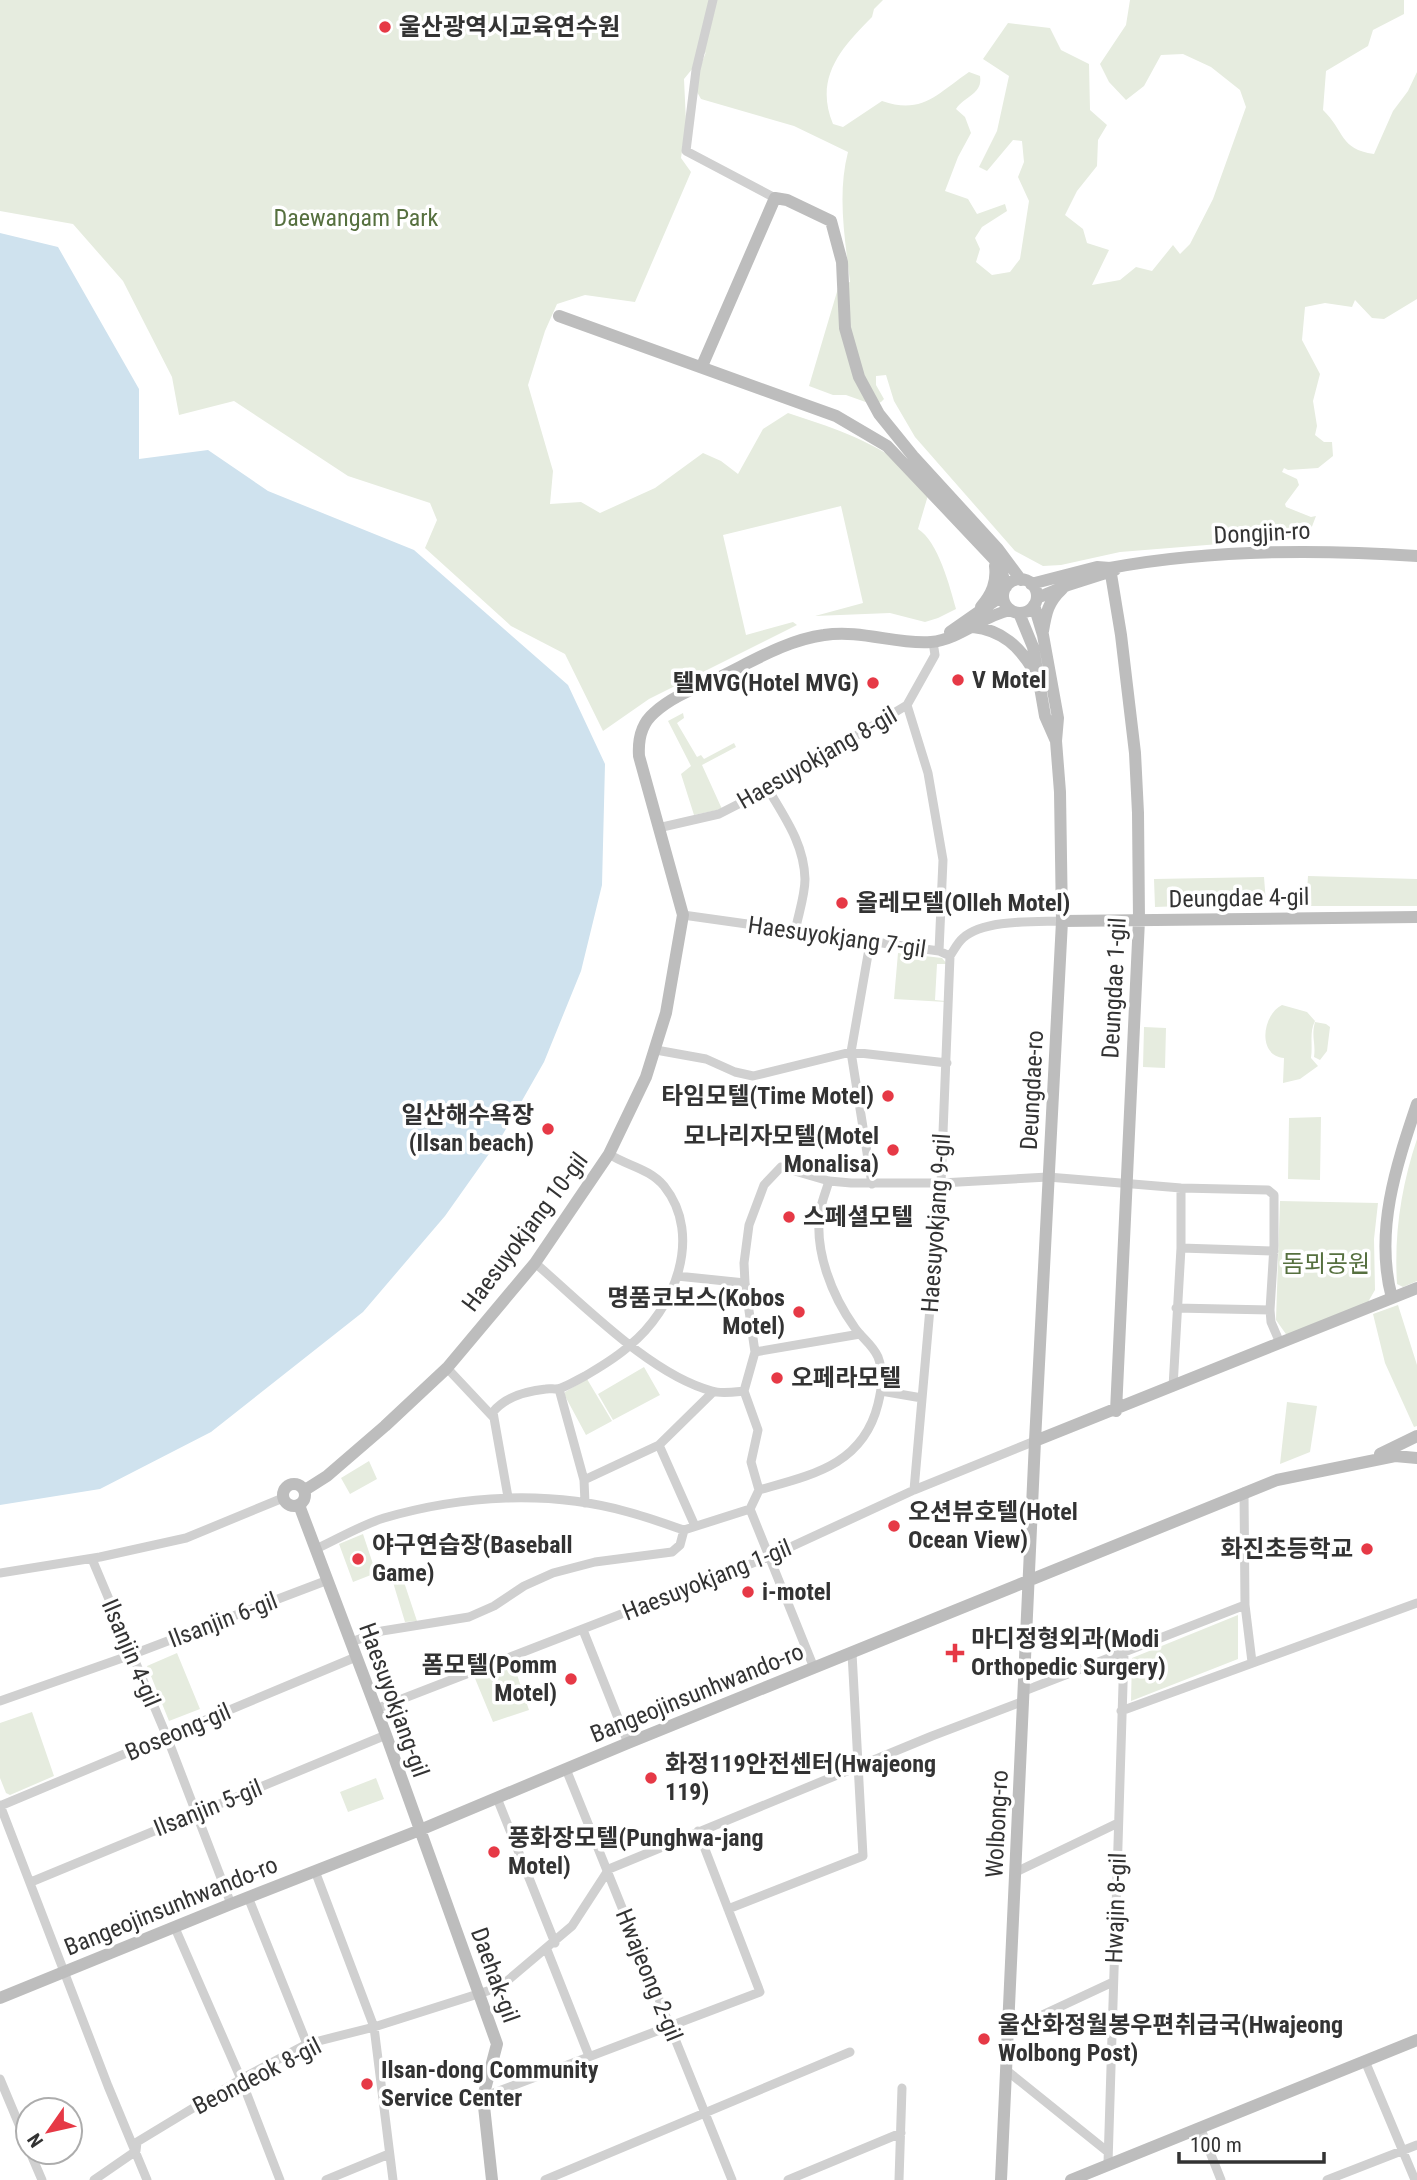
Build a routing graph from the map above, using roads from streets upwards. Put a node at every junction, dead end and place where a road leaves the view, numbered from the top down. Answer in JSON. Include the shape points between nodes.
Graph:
{"nodes":[{"id":1,"x":713,"y":0,"type":"edge"},
{"id":2,"x":775,"y":198,"type":"junction"},
{"id":3,"x":559,"y":316,"type":"dead end"},
{"id":4,"x":702,"y":366,"type":"junction"},
{"id":5,"x":1417,"y":556,"type":"edge"},
{"id":6,"x":994,"y":559,"type":"junction"},
{"id":7,"x":1114,"y":569,"type":"junction"},
{"id":8,"x":1026,"y":582,"type":"junction"},
{"id":9,"x":1068,"y":584,"type":"junction"},
{"id":10,"x":1005,"y":591,"type":"junction"},
{"id":11,"x":1035,"y":602,"type":"junction"},
{"id":12,"x":1015,"y":611,"type":"junction"},
{"id":13,"x":973,"y":622,"type":"junction"},
{"id":14,"x":1042,"y":635,"type":"junction"},
{"id":15,"x":939,"y":639,"type":"junction"},
{"id":16,"x":1039,"y":679,"type":"junction"},
{"id":17,"x":907,"y":705,"type":"junction"},
{"id":18,"x":1056,"y":741,"type":"junction"},
{"id":19,"x":768,"y":789,"type":"junction"},
{"id":20,"x":658,"y":828,"type":"junction"},
{"id":21,"x":683,"y":915,"type":"junction"},
{"id":22,"x":1417,"y":917,"type":"edge"},
{"id":23,"x":1139,"y":920,"type":"junction"},
{"id":24,"x":1062,"y":921,"type":"junction"},
{"id":25,"x":795,"y":932,"type":"junction"},
{"id":26,"x":870,"y":943,"type":"junction"},
{"id":27,"x":939,"y":951,"type":"junction"},
{"id":28,"x":950,"y":956,"type":"junction"},
{"id":29,"x":656,"y":1050,"type":"junction"},
{"id":30,"x":851,"y":1052,"type":"junction"},
{"id":31,"x":947,"y":1063,"type":"junction"},
{"id":32,"x":1417,"y":1104,"type":"edge"},
{"id":33,"x":609,"y":1154,"type":"junction"},
{"id":34,"x":1048,"y":1177,"type":"junction"},
{"id":35,"x":830,"y":1181,"type":"junction"},
{"id":36,"x":941,"y":1183,"type":"junction"},
{"id":37,"x":1126,"y":1183,"type":"junction"},
{"id":38,"x":872,"y":1184,"type":"junction"},
{"id":39,"x":1181,"y":1188,"type":"junction"},
{"id":40,"x":1181,"y":1248,"type":"junction"},
{"id":41,"x":1274,"y":1251,"type":"junction"},
{"id":42,"x":535,"y":1263,"type":"junction"},
{"id":43,"x":677,"y":1276,"type":"junction"},
{"id":44,"x":745,"y":1283,"type":"junction"},
{"id":45,"x":1417,"y":1288,"type":"edge"},
{"id":46,"x":1392,"y":1298,"type":"junction"},
{"id":47,"x":1176,"y":1308,"type":"junction"},
{"id":48,"x":1269,"y":1310,"type":"junction"},
{"id":49,"x":860,"y":1334,"type":"junction"},
{"id":50,"x":1280,"y":1343,"type":"junction"},
{"id":51,"x":631,"y":1345,"type":"junction"},
{"id":52,"x":755,"y":1352,"type":"junction"},
{"id":53,"x":447,"y":1368,"type":"junction"},
{"id":54,"x":1173,"y":1387,"type":"junction"},
{"id":55,"x":559,"y":1390,"type":"junction"},
{"id":56,"x":744,"y":1391,"type":"junction"},
{"id":57,"x":881,"y":1391,"type":"junction"},
{"id":58,"x":713,"y":1392,"type":"junction"},
{"id":59,"x":922,"y":1398,"type":"junction"},
{"id":60,"x":1116,"y":1411,"type":"junction"},
{"id":61,"x":495,"y":1418,"type":"junction"},
{"id":62,"x":1417,"y":1436,"type":"edge"},
{"id":63,"x":1035,"y":1441,"type":"junction"},
{"id":64,"x":659,"y":1445,"type":"junction"},
{"id":65,"x":1417,"y":1458,"type":"edge"},
{"id":66,"x":1364,"y":1462,"type":"junction"},
{"id":67,"x":584,"y":1480,"type":"junction"},
{"id":68,"x":305,"y":1490,"type":"junction"},
{"id":69,"x":759,"y":1490,"type":"junction"},
{"id":70,"x":914,"y":1490,"type":"junction"},
{"id":71,"x":1244,"y":1492,"type":"junction"},
{"id":72,"x":508,"y":1497,"type":"junction"},
{"id":73,"x":283,"y":1498,"type":"junction"},
{"id":74,"x":585,"y":1503,"type":"junction"},
{"id":75,"x":299,"y":1505,"type":"junction"},
{"id":76,"x":750,"y":1510,"type":"junction"},
{"id":77,"x":695,"y":1526,"type":"junction"},
{"id":78,"x":684,"y":1530,"type":"junction"},
{"id":79,"x":316,"y":1549,"type":"junction"},
{"id":80,"x":771,"y":1556,"type":"junction"},
{"id":81,"x":92,"y":1559,"type":"junction"},
{"id":82,"x":0,"y":1573,"type":"edge"},
{"id":83,"x":328,"y":1580,"type":"junction"},
{"id":84,"x":1030,"y":1580,"type":"junction"},
{"id":85,"x":1417,"y":1603,"type":"edge"},
{"id":86,"x":1245,"y":1605,"type":"junction"},
{"id":87,"x":583,"y":1630,"type":"junction"},
{"id":88,"x":351,"y":1642,"type":"junction"},
{"id":89,"x":852,"y":1653,"type":"junction"},
{"id":90,"x":1124,"y":1653,"type":"junction"},
{"id":91,"x":131,"y":1655,"type":"junction"},
{"id":92,"x":356,"y":1657,"type":"junction"},
{"id":93,"x":1252,"y":1662,"type":"junction"},
{"id":94,"x":814,"y":1668,"type":"junction"},
{"id":95,"x":1024,"y":1696,"type":"junction"},
{"id":96,"x":0,"y":1701,"type":"edge"},
{"id":97,"x":376,"y":1709,"type":"junction"},
{"id":98,"x":1121,"y":1711,"type":"junction"},
{"id":99,"x":386,"y":1735,"type":"junction"},
{"id":100,"x":167,"y":1737,"type":"junction"},
{"id":101,"x":628,"y":1743,"type":"junction"},
{"id":102,"x":859,"y":1766,"type":"junction"},
{"id":103,"x":566,"y":1769,"type":"junction"},
{"id":104,"x":497,"y":1798,"type":"junction"},
{"id":105,"x":0,"y":1805,"type":"edge"},
{"id":106,"x":197,"y":1812,"type":"junction"},
{"id":107,"x":1118,"y":1823,"type":"junction"},
{"id":108,"x":420,"y":1830,"type":"junction"},
{"id":109,"x":698,"y":1831,"type":"junction"},
{"id":110,"x":316,"y":1871,"type":"junction"},
{"id":111,"x":607,"y":1871,"type":"junction"},
{"id":112,"x":1016,"y":1872,"type":"junction"},
{"id":113,"x":31,"y":1882,"type":"junction"},
{"id":114,"x":248,"y":1897,"type":"junction"},
{"id":115,"x":231,"y":1904,"type":"junction"},
{"id":116,"x":728,"y":1909,"type":"junction"},
{"id":117,"x":175,"y":1928,"type":"junction"},
{"id":118,"x":555,"y":1943,"type":"junction"},
{"id":119,"x":547,"y":1950,"type":"junction"},
{"id":120,"x":65,"y":1972,"type":"junction"},
{"id":121,"x":1113,"y":1982,"type":"junction"},
{"id":122,"x":479,"y":1994,"type":"junction"},
{"id":123,"x":0,"y":1998,"type":"edge"},
{"id":124,"x":669,"y":2025,"type":"junction"},
{"id":125,"x":374,"y":2027,"type":"junction"},
{"id":126,"x":1008,"y":2031,"type":"junction"},
{"id":127,"x":1417,"y":2040,"type":"edge"},
{"id":128,"x":307,"y":2044,"type":"junction"},
{"id":129,"x":850,"y":2052,"type":"dead end"},
{"id":130,"x":589,"y":2056,"type":"junction"},
{"id":131,"x":1365,"y":2062,"type":"junction"},
{"id":132,"x":1006,"y":2070,"type":"junction"},
{"id":133,"x":242,"y":2079,"type":"junction"},
{"id":134,"x":1,"y":2084,"type":"edge"},
{"id":135,"x":902,"y":2088,"type":"dead end"},
{"id":136,"x":484,"y":2097,"type":"junction"},
{"id":137,"x":705,"y":2113,"type":"junction"},
{"id":138,"x":14,"y":2114,"type":"edge"},
{"id":139,"x":1200,"y":2127,"type":"junction"},
{"id":140,"x":901,"y":2133,"type":"junction"},
{"id":141,"x":1417,"y":2144,"type":"edge"},
{"id":142,"x":1403,"y":2150,"type":"junction"},
{"id":143,"x":135,"y":2151,"type":"junction"},
{"id":144,"x":389,"y":2154,"type":"junction"},
{"id":145,"x":1108,"y":2158,"type":"junction"},
{"id":146,"x":94,"y":2180,"type":"edge"},
{"id":147,"x":147,"y":2180,"type":"edge"},
{"id":148,"x":280,"y":2180,"type":"edge"},
{"id":149,"x":326,"y":2180,"type":"edge"},
{"id":150,"x":393,"y":2180,"type":"edge"},
{"id":151,"x":492,"y":2180,"type":"edge"},
{"id":152,"x":545,"y":2180,"type":"edge"},
{"id":153,"x":732,"y":2180,"type":"edge"},
{"id":154,"x":788,"y":2180,"type":"edge"},
{"id":155,"x":899,"y":2180,"type":"edge"},
{"id":156,"x":1001,"y":2180,"type":"edge"},
{"id":157,"x":1071,"y":2180,"type":"edge"},
{"id":158,"x":1221,"y":2180,"type":"edge"},
{"id":159,"x":1326,"y":2180,"type":"edge"},
{"id":160,"x":1415,"y":2180,"type":"edge"}],
"edges":[{"from":1,"to":2,"type":"street","via":[[696,70],[685,151]]},
{"from":2,"to":4,"type":"street"},
{"from":2,"to":8,"type":"street","via":[[831,221],[842,261],[845,328],[859,377],[879,414],[921,466]]},
{"from":3,"to":4,"type":"street"},
{"from":4,"to":6,"type":"street","via":[[836,416],[887,446]]},
{"from":5,"to":7,"type":"street","name":"Dongjin-ro","via":[[1268,553]]},
{"from":6,"to":10,"type":"street"},
{"from":6,"to":13,"type":"street","via":[[996,582]]},
{"from":7,"to":8,"type":"street","via":[[1097,567]]},
{"from":7,"to":9,"type":"street"},
{"from":7,"to":23,"type":"street","name":"Deungdae 1-gil","via":[[1135,752]]},
{"from":8,"to":10,"type":"street","via":[[1014,581]]},
{"from":8,"to":11,"type":"street","via":[[1035,590]]},
{"from":9,"to":11,"type":"street"},
{"from":9,"to":14,"type":"street","via":[[1051,601]]},
{"from":10,"to":12,"type":"street","via":[[1005,605]]},
{"from":10,"to":13,"type":"street"},
{"from":11,"to":12,"type":"street","via":[[1029,611]]},
{"from":11,"to":14,"type":"street"},
{"from":12,"to":13,"type":"street"},
{"from":12,"to":16,"type":"street","via":[[1033,647]]},
{"from":13,"to":15,"type":"street","via":[[956,635]]},
{"from":13,"to":16,"type":"street","via":[[1013,643]]},
{"from":14,"to":18,"type":"street","via":[[1058,718]]},
{"from":15,"to":17,"type":"street","name":"Haesuyokjang 8-gil"},
{"from":15,"to":20,"type":"street","name":"Haesuyokjang 10-gil","via":[[825,634],[788,645],[667,703],[652,714],[638,743]]},
{"from":16,"to":18,"type":"street","via":[[1045,716]]},
{"from":17,"to":19,"type":"street","name":"Haesuyokjang 8-gil"},
{"from":17,"to":27,"type":"street","via":[[928,773],[943,860]]},
{"from":18,"to":24,"type":"street","name":"Deungdae-ro"},
{"from":19,"to":20,"type":"street","name":"Haesuyokjang 8-gil","via":[[719,814]]},
{"from":19,"to":25,"type":"street","via":[[802,854],[805,881]]},
{"from":20,"to":21,"type":"street","name":"Haesuyokjang 10-gil"},
{"from":21,"to":25,"type":"street","name":"Haesuyokjang 7-gil"},
{"from":21,"to":29,"type":"street","name":"Haesuyokjang 10-gil"},
{"from":22,"to":23,"type":"street","name":"Deungdae 4-gil"},
{"from":23,"to":24,"type":"street","name":"Deungdae 4-gil"},
{"from":23,"to":37,"type":"street","name":"Deungdae 1-gil"},
{"from":24,"to":28,"type":"street","name":"Haesuyokjang 7-gil","via":[[1012,922],[979,929],[964,937]]},
{"from":24,"to":34,"type":"street","name":"Deungdae-ro"},
{"from":25,"to":26,"type":"street","name":"Haesuyokjang 7-gil"},
{"from":26,"to":27,"type":"street","name":"Haesuyokjang 7-gil"},
{"from":26,"to":30,"type":"street"},
{"from":27,"to":28,"type":"street","name":"Haesuyokjang 7-gil"},
{"from":28,"to":31,"type":"street","name":"Haesuyokjang 9-gil"},
{"from":29,"to":30,"type":"street","via":[[706,1059],[753,1076]]},
{"from":29,"to":33,"type":"street","name":"Haesuyokjang 10-gil"},
{"from":30,"to":31,"type":"street"},
{"from":30,"to":38,"type":"street"},
{"from":31,"to":36,"type":"street","name":"Haesuyokjang 9-gil"},
{"from":32,"to":46,"type":"street","via":[[1388,1208],[1384,1241]]},
{"from":33,"to":42,"type":"street","name":"Haesuyokjang 10-gil"},
{"from":33,"to":43,"type":"street","via":[[651,1174],[674,1203],[683,1245]]},
{"from":34,"to":36,"type":"street"},
{"from":34,"to":37,"type":"street"},
{"from":34,"to":63,"type":"street","name":"Deungdae-ro"},
{"from":35,"to":38,"type":"street"},
{"from":35,"to":44,"type":"street","via":[[781,1167],[764,1185],[749,1225]]},
{"from":35,"to":49,"type":"street","via":[[820,1210],[821,1248],[834,1291]]},
{"from":36,"to":38,"type":"street"},
{"from":36,"to":59,"type":"street","name":"Haesuyokjang 9-gil"},
{"from":37,"to":39,"type":"street"},
{"from":37,"to":60,"type":"street","name":"Deungdae 1-gil"},
{"from":39,"to":40,"type":"street"},
{"from":39,"to":41,"type":"street","via":[[1268,1190],[1274,1194]]},
{"from":40,"to":41,"type":"street"},
{"from":40,"to":47,"type":"street"},
{"from":41,"to":48,"type":"street"},
{"from":42,"to":51,"type":"street"},
{"from":42,"to":53,"type":"street","name":"Haesuyokjang 10-gil"},
{"from":43,"to":44,"type":"street"},
{"from":43,"to":51,"type":"street","via":[[656,1317]]},
{"from":44,"to":52,"type":"street"},
{"from":45,"to":46,"type":"street"},
{"from":46,"to":50,"type":"street"},
{"from":47,"to":48,"type":"street"},
{"from":47,"to":54,"type":"street"},
{"from":48,"to":50,"type":"street"},
{"from":49,"to":52,"type":"street"},
{"from":49,"to":57,"type":"street","via":[[877,1354]]},
{"from":50,"to":54,"type":"street"},
{"from":51,"to":55,"type":"street"},
{"from":51,"to":58,"type":"street","via":[[679,1378]]},
{"from":52,"to":56,"type":"street"},
{"from":53,"to":61,"type":"street"},
{"from":53,"to":68,"type":"street","name":"Haesuyokjang 10-gil","via":[[376,1434]]},
{"from":54,"to":60,"type":"street"},
{"from":55,"to":61,"type":"street","via":[[509,1399],[493,1412]]},
{"from":55,"to":67,"type":"street"},
{"from":56,"to":58,"type":"street"},
{"from":56,"to":69,"type":"street","via":[[758,1430],[751,1462]]},
{"from":57,"to":59,"type":"street"},
{"from":57,"to":69,"type":"street","via":[[874,1422],[844,1458],[827,1469]]},
{"from":58,"to":64,"type":"street"},
{"from":59,"to":70,"type":"street","name":"Haesuyokjang 9-gil"},
{"from":60,"to":63,"type":"street"},
{"from":61,"to":72,"type":"street"},
{"from":62,"to":66,"type":"street"},
{"from":63,"to":70,"type":"street","name":"Haesuyokjang 1-gil"},
{"from":63,"to":84,"type":"street","name":"Deungdae-ro"},
{"from":64,"to":67,"type":"street"},
{"from":64,"to":77,"type":"street"},
{"from":65,"to":66,"type":"street","name":"Bangeojinsunhwando-ro","via":[[1395,1456]]},
{"from":66,"to":71,"type":"street","name":"Bangeojinsunhwando-ro","via":[[1277,1480]]},
{"from":67,"to":74,"type":"street"},
{"from":68,"to":73,"type":"street","via":[[300,1484],[289,1484]]},
{"from":68,"to":75,"type":"street"},
{"from":69,"to":76,"type":"street"},
{"from":70,"to":80,"type":"street","name":"Haesuyokjang 1-gil"},
{"from":71,"to":84,"type":"street","name":"Bangeojinsunhwando-ro"},
{"from":71,"to":86,"type":"street"},
{"from":72,"to":74,"type":"street"},
{"from":72,"to":79,"type":"street","via":[[448,1504],[383,1519]]},
{"from":73,"to":75,"type":"street","via":[[292,1506]]},
{"from":73,"to":81,"type":"street","via":[[186,1538]]},
{"from":74,"to":78,"type":"street"},
{"from":75,"to":79,"type":"street","name":"Haesuyokjang-gil"},
{"from":76,"to":77,"type":"street"},
{"from":76,"to":80,"type":"street"},
{"from":77,"to":78,"type":"street"},
{"from":78,"to":88,"type":"street","via":[[673,1552],[553,1573],[469,1617]]},
{"from":79,"to":83,"type":"street","name":"Haesuyokjang-gil"},
{"from":80,"to":87,"type":"street","name":"Haesuyokjang 1-gil"},
{"from":80,"to":94,"type":"street"},
{"from":81,"to":82,"type":"street"},
{"from":81,"to":91,"type":"street","name":"Ilsanjin 4-gil"},
{"from":83,"to":88,"type":"street","name":"Haesuyokjang-gil"},
{"from":83,"to":91,"type":"street","name":"Ilsanjin 6-gil"},
{"from":84,"to":89,"type":"street","name":"Bangeojinsunhwando-ro"},
{"from":84,"to":95,"type":"street","name":"Wolbong-ro"},
{"from":85,"to":93,"type":"street"},
{"from":86,"to":90,"type":"street"},
{"from":86,"to":93,"type":"street"},
{"from":87,"to":97,"type":"street","name":"Haesuyokjang 1-gil"},
{"from":87,"to":101,"type":"street"},
{"from":88,"to":92,"type":"street","name":"Haesuyokjang-gil"},
{"from":89,"to":94,"type":"street","name":"Bangeojinsunhwando-ro"},
{"from":89,"to":102,"type":"street"},
{"from":90,"to":95,"type":"street"},
{"from":90,"to":98,"type":"street","name":"Hwajin 8-gil"},
{"from":91,"to":96,"type":"street","name":"Ilsanjin 6-gil"},
{"from":91,"to":100,"type":"street","name":"Ilsanjin 4-gil"},
{"from":92,"to":97,"type":"street","name":"Haesuyokjang-gil"},
{"from":92,"to":100,"type":"street","name":"Boseong-gil"},
{"from":93,"to":98,"type":"street"},
{"from":94,"to":101,"type":"street","name":"Bangeojinsunhwando-ro"},
{"from":95,"to":102,"type":"street"},
{"from":95,"to":112,"type":"street","name":"Wolbong-ro"},
{"from":97,"to":99,"type":"street","name":"Haesuyokjang-gil"},
{"from":98,"to":107,"type":"street","name":"Hwajin 8-gil"},
{"from":99,"to":106,"type":"street","name":"Ilsanjin 5-gil"},
{"from":99,"to":108,"type":"street","name":"Haesuyokjang-gil"},
{"from":100,"to":105,"type":"street","name":"Boseong-gil"},
{"from":100,"to":106,"type":"street","name":"Ilsanjin 4-gil"},
{"from":101,"to":103,"type":"street","name":"Bangeojinsunhwando-ro"},
{"from":102,"to":109,"type":"street"},
{"from":102,"to":116,"type":"street","via":[[863,1856]]},
{"from":103,"to":104,"type":"street","name":"Bangeojinsunhwando-ro"},
{"from":103,"to":111,"type":"street","name":"Hwajeong 2-gil"},
{"from":104,"to":108,"type":"street","name":"Bangeojinsunhwando-ro"},
{"from":104,"to":118,"type":"street"},
{"from":105,"to":113,"type":"street"},
{"from":106,"to":113,"type":"street","name":"Ilsanjin 5-gil"},
{"from":106,"to":115,"type":"street","name":"Ilsanjin 4-gil"},
{"from":107,"to":112,"type":"street"},
{"from":107,"to":121,"type":"street","name":"Hwajin 8-gil"},
{"from":108,"to":110,"type":"street","name":"Bangeojinsunhwando-ro"},
{"from":108,"to":122,"type":"street","name":"Daehak-gil"},
{"from":109,"to":111,"type":"street"},
{"from":109,"to":116,"type":"street"},
{"from":110,"to":114,"type":"street","name":"Bangeojinsunhwando-ro"},
{"from":110,"to":125,"type":"street"},
{"from":111,"to":118,"type":"street","name":"Beondeok 8-gil","via":[[572,1926]]},
{"from":111,"to":124,"type":"street","name":"Hwajeong 2-gil"},
{"from":112,"to":126,"type":"street","name":"Wolbong-ro"},
{"from":113,"to":120,"type":"street"},
{"from":114,"to":115,"type":"street","name":"Bangeojinsunhwando-ro"},
{"from":114,"to":128,"type":"street"},
{"from":115,"to":117,"type":"street","name":"Bangeojinsunhwando-ro"},
{"from":116,"to":124,"type":"street","via":[[760,1992]]},
{"from":117,"to":120,"type":"street","name":"Bangeojinsunhwando-ro"},
{"from":117,"to":133,"type":"street"},
{"from":118,"to":119,"type":"street","name":"Beondeok 8-gil"},
{"from":119,"to":122,"type":"street","name":"Beondeok 8-gil","via":[[500,1987]]},
{"from":119,"to":130,"type":"street"},
{"from":120,"to":123,"type":"street","name":"Bangeojinsunhwando-ro"},
{"from":120,"to":143,"type":"street"},
{"from":121,"to":126,"type":"street"},
{"from":121,"to":145,"type":"street","name":"Hwajin 8-gil"},
{"from":122,"to":125,"type":"street","name":"Beondeok 8-gil"},
{"from":122,"to":136,"type":"street","name":"Daehak-gil","via":[[497,2044]]},
{"from":124,"to":130,"type":"street"},
{"from":124,"to":137,"type":"street","name":"Hwajeong 2-gil"},
{"from":125,"to":128,"type":"street","name":"Beondeok 8-gil"},
{"from":125,"to":144,"type":"street"},
{"from":126,"to":132,"type":"street","name":"Wolbong-ro"},
{"from":127,"to":131,"type":"street"},
{"from":128,"to":133,"type":"street","name":"Beondeok 8-gil"},
{"from":129,"to":137,"type":"street"},
{"from":130,"to":136,"type":"street"},
{"from":131,"to":139,"type":"street"},
{"from":131,"to":142,"type":"street"},
{"from":132,"to":145,"type":"street"},
{"from":132,"to":156,"type":"street","name":"Wolbong-ro"},
{"from":133,"to":143,"type":"street","name":"Beondeok 8-gil","via":[[137,2142]]},
{"from":133,"to":148,"type":"street"},
{"from":134,"to":138,"type":"street"},
{"from":135,"to":140,"type":"street"},
{"from":136,"to":151,"type":"street","name":"Daehak-gil"},
{"from":137,"to":152,"type":"street"},
{"from":137,"to":153,"type":"street","name":"Hwajeong 2-gil"},
{"from":139,"to":145,"type":"street"},
{"from":139,"to":158,"type":"street"},
{"from":140,"to":154,"type":"street"},
{"from":140,"to":155,"type":"street"},
{"from":141,"to":142,"type":"street"},
{"from":142,"to":159,"type":"street"},
{"from":142,"to":160,"type":"street"},
{"from":143,"to":146,"type":"street","name":"Beondeok 8-gil"},
{"from":143,"to":147,"type":"street"},
{"from":144,"to":149,"type":"street"},
{"from":144,"to":150,"type":"street"},
{"from":145,"to":157,"type":"street"}]}
